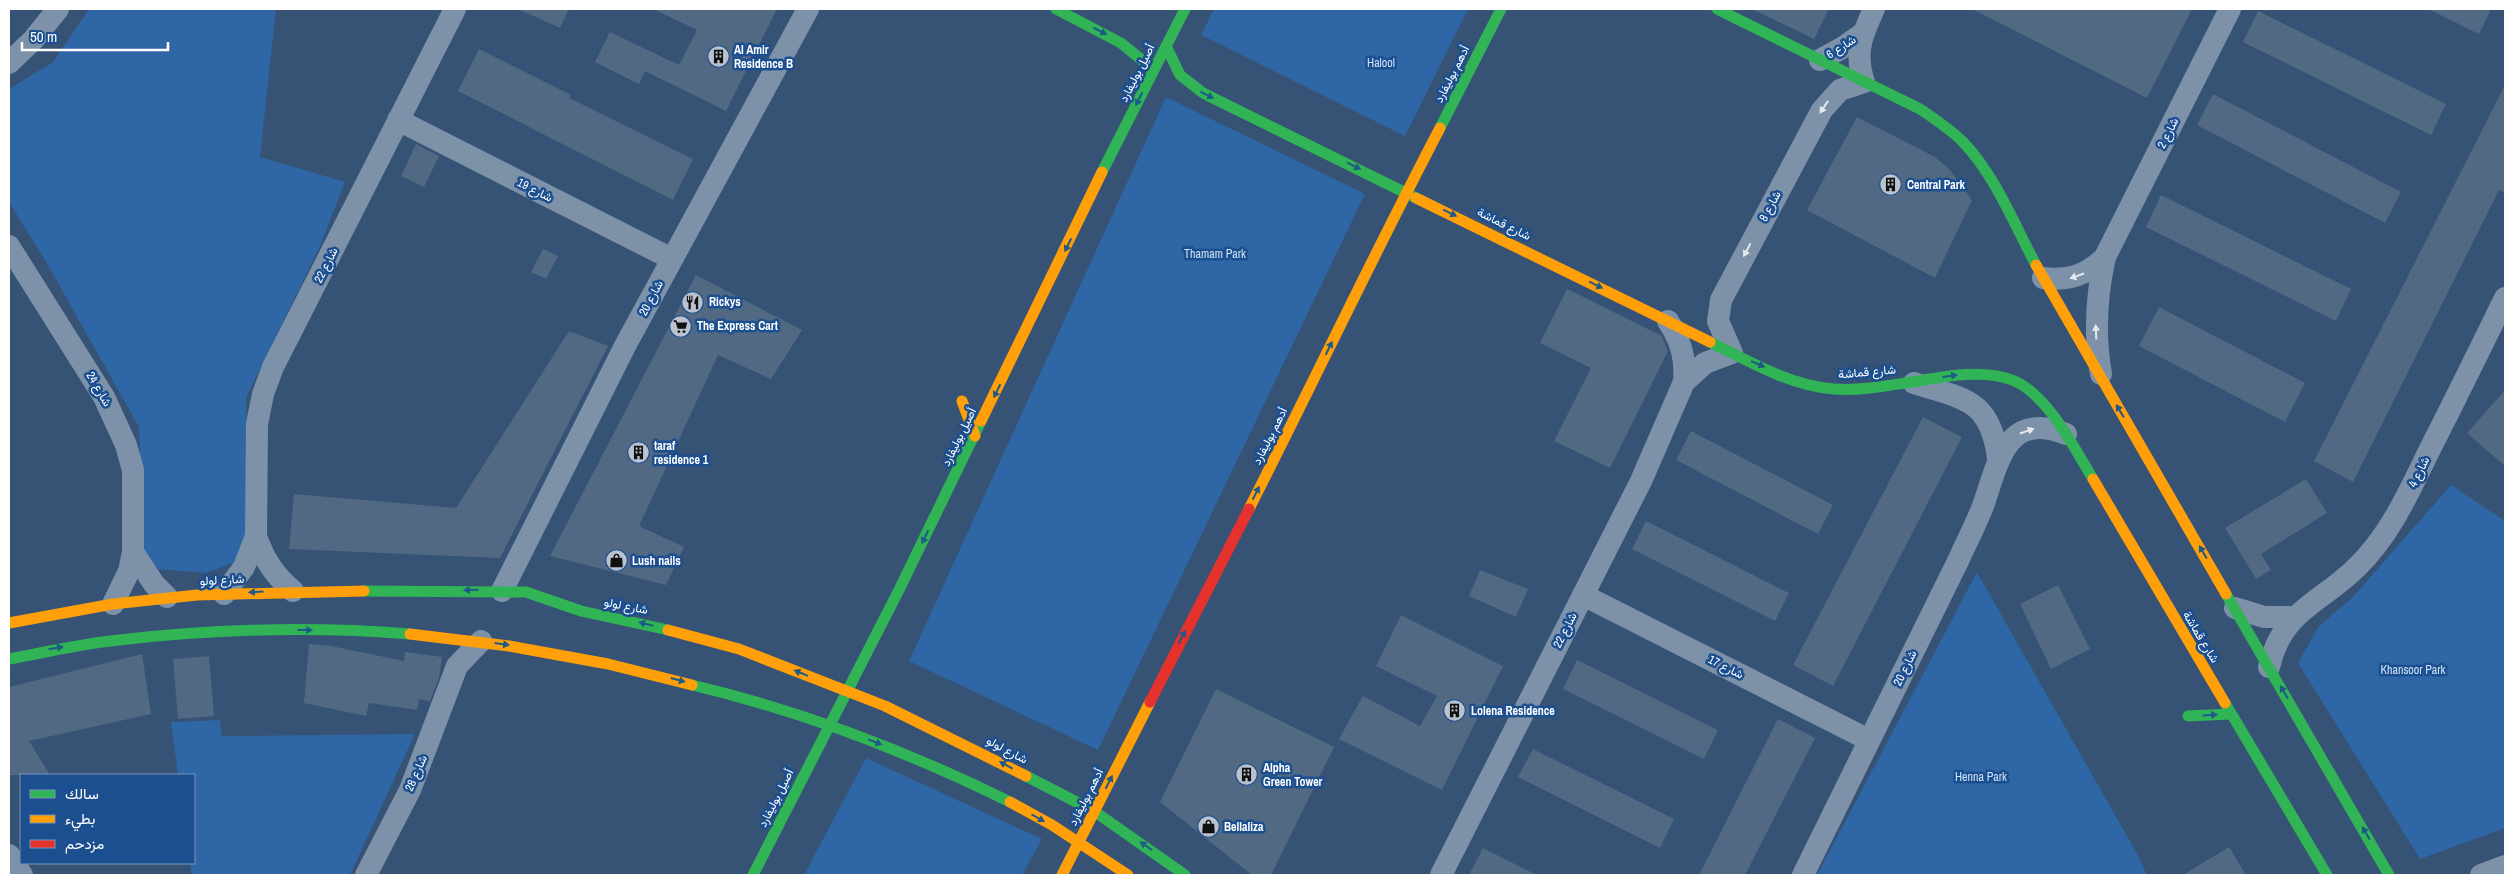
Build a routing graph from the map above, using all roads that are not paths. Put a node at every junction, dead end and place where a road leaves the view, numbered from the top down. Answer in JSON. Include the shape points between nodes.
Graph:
{"nodes":[{"id":1,"x":58,"y":9,"type":"edge"},
{"id":2,"x":455,"y":9,"type":"edge"},
{"id":3,"x":808,"y":9,"type":"edge"},
{"id":4,"x":1056,"y":9,"type":"edge"},
{"id":5,"x":1185,"y":9,"type":"edge"},
{"id":6,"x":1501,"y":9,"type":"edge"},
{"id":7,"x":1717,"y":9,"type":"edge"},
{"id":8,"x":1874,"y":9,"type":"edge"},
{"id":9,"x":2230,"y":9,"type":"edge"},
{"id":10,"x":1862,"y":34,"type":"junction"},
{"id":11,"x":1166,"y":46,"type":"junction"},
{"id":12,"x":1820,"y":60,"type":"junction"},
{"id":13,"x":9,"y":63,"type":"edge"},
{"id":14,"x":1154,"y":70,"type":"junction"},
{"id":15,"x":1864,"y":82,"type":"junction"},
{"id":16,"x":398,"y":120,"type":"junction"},
{"id":17,"x":1407,"y":191,"type":"junction"},
{"id":18,"x":9,"y":246,"type":"edge"},
{"id":19,"x":2105,"y":257,"type":"junction"},
{"id":20,"x":672,"y":259,"type":"junction"},
{"id":21,"x":2043,"y":278,"type":"junction"},
{"id":22,"x":2505,"y":298,"type":"edge"},
{"id":23,"x":1668,"y":321,"type":"junction"},
{"id":24,"x":1732,"y":353,"type":"junction"},
{"id":25,"x":2102,"y":380,"type":"junction"},
{"id":26,"x":1909,"y":381,"type":"junction"},
{"id":27,"x":1684,"y":382,"type":"junction"},
{"id":28,"x":962,"y":401,"type":"dead end"},
{"id":29,"x":2066,"y":434,"type":"junction"},
{"id":30,"x":975,"y":436,"type":"junction"},
{"id":31,"x":1998,"y":458,"type":"junction"},
{"id":32,"x":256,"y":536,"type":"junction"},
{"id":33,"x":133,"y":552,"type":"junction"},
{"id":34,"x":293,"y":590,"type":"junction"},
{"id":35,"x":502,"y":591,"type":"junction"},
{"id":36,"x":224,"y":594,"type":"junction"},
{"id":37,"x":1583,"y":594,"type":"junction"},
{"id":38,"x":167,"y":598,"type":"junction"},
{"id":39,"x":113,"y":604,"type":"junction"},
{"id":40,"x":2235,"y":608,"type":"junction"},
{"id":41,"x":2294,"y":617,"type":"junction"},
{"id":42,"x":9,"y":623,"type":"edge"},
{"id":43,"x":437,"y":637,"type":"junction"},
{"id":44,"x":480,"y":641,"type":"junction"},
{"id":45,"x":9,"y":659,"type":"edge"},
{"id":46,"x":457,"y":666,"type":"junction"},
{"id":47,"x":2269,"y":667,"type":"junction"},
{"id":48,"x":846,"y":691,"type":"junction"},
{"id":49,"x":2232,"y":714,"type":"junction"},
{"id":50,"x":2188,"y":716,"type":"dead end"},
{"id":51,"x":829,"y":726,"type":"junction"},
{"id":52,"x":1869,"y":740,"type":"junction"},
{"id":53,"x":1094,"y":811,"type":"junction"},
{"id":54,"x":1079,"y":841,"type":"junction"},
{"id":55,"x":9,"y":855,"type":"edge"},
{"id":56,"x":2505,"y":866,"type":"edge"},
{"id":57,"x":22,"y":875,"type":"edge"},
{"id":58,"x":366,"y":875,"type":"edge"},
{"id":59,"x":752,"y":875,"type":"edge"},
{"id":60,"x":1062,"y":875,"type":"edge"},
{"id":61,"x":1128,"y":875,"type":"edge"},
{"id":62,"x":1185,"y":875,"type":"edge"},
{"id":63,"x":1442,"y":875,"type":"edge"},
{"id":64,"x":1803,"y":875,"type":"edge"},
{"id":65,"x":2327,"y":875,"type":"edge"},
{"id":66,"x":2389,"y":875,"type":"edge"},
{"id":67,"x":2481,"y":875,"type":"edge"}],
"edges":[{"from":1,"to":13,"type":"street"},
{"from":2,"to":16,"type":"street","name":"شارع 22"},
{"from":3,"to":20,"type":"street","name":"شارع 20"},
{"from":4,"to":14,"type":"street","one_way":true,"via":[[1121,43]]},
{"from":5,"to":11,"type":"street","name":"أصيل بوليفارد"},
{"from":6,"to":17,"type":"street","name":"أدهم بوليفارد"},
{"from":7,"to":12,"type":"street"},
{"from":8,"to":10,"type":"street","name":"شارع 6"},
{"from":9,"to":19,"type":"street","name":"شارع 2"},
{"from":10,"to":12,"type":"street","name":"شارع 6"},
{"from":10,"to":15,"type":"street","name":"شارع 6","via":[[1858,58]]},
{"from":11,"to":14,"type":"street","name":"أصيل بوليفارد"},
{"from":11,"to":17,"type":"street","name":"شارع قماشة","one_way":true,"via":[[1180,75],[1202,93]]},
{"from":12,"to":15,"type":"street"},
{"from":14,"to":30,"type":"street","name":"أصيل بوليفارد","one_way":true},
{"from":15,"to":21,"type":"street","via":[[1920,109],[1963,142],[1994,186]]},
{"from":15,"to":24,"type":"street","name":"شارع 8","one_way":true,"via":[[1840,90],[1822,110],[1725,290],[1718,321]]},
{"from":16,"to":20,"type":"street","name":"شارع 19"},
{"from":16,"to":32,"type":"street","name":"شارع 22","via":[[273,367],[263,394],[257,424]]},
{"from":17,"to":23,"type":"street","name":"شارع قماشة","one_way":true},
{"from":53,"to":17,"type":"street","name":"أدهم بوليفارد","one_way":true,"via":[[1306,397]]},
{"from":18,"to":33,"type":"street","name":"شارع 24","via":[[117,420],[133,470]]},
{"from":19,"to":21,"type":"street","name":"شارع 2","one_way":true,"via":[[2084,274],[2070,278]]},
{"from":25,"to":19,"type":"street","name":"شارع 2","one_way":true,"via":[[2095,319]]},
{"from":20,"to":35,"type":"street","name":"شارع 20"},
{"from":21,"to":25,"type":"street"},
{"from":22,"to":41,"type":"street","name":"شارع 4","via":[[2399,511],[2358,567]]},
{"from":23,"to":24,"type":"street","name":"شارع قماشة"},
{"from":23,"to":27,"type":"street","name":"شارع 22","via":[[1682,350]]},
{"from":24,"to":26,"type":"street","name":"شارع قماشة","one_way":true,"via":[[1813,385],[1835,389]]},
{"from":24,"to":27,"type":"street","name":"شارع 22","via":[[1705,362]]},
{"from":40,"to":25,"type":"street","one_way":true},
{"from":26,"to":29,"type":"street","name":"شارع قماشة","one_way":true,"via":[[1960,374],[2012,380],[2044,407]]},
{"from":26,"to":31,"type":"street","name":"شارع 20","via":[[1962,397],[1977,408],[1989,423],[1996,440]]},
{"from":27,"to":37,"type":"street","name":"شارع 22","via":[[1641,481]]},
{"from":28,"to":30,"type":"street"},
{"from":31,"to":29,"type":"street","name":"شارع 20","one_way":true,"via":[[2008,442],[2024,431],[2045,428]]},
{"from":29,"to":49,"type":"street","name":"شارع قماشة"},
{"from":30,"to":48,"type":"street","name":"أصيل بوليفارد","one_way":true},
{"from":31,"to":52,"type":"street","name":"شارع 20","via":[[1982,507],[1959,559]]},
{"from":32,"to":34,"type":"street","name":"شارع 22","via":[[270,567]]},
{"from":32,"to":36,"type":"street","name":"شارع 22","via":[[244,567]]},
{"from":33,"to":38,"type":"street"},
{"from":33,"to":39,"type":"street","name":"شارع 24","via":[[129,571]]},
{"from":35,"to":34,"type":"street","name":"شارع لولو","one_way":true},
{"from":34,"to":36,"type":"street","name":"شارع لولو","one_way":true},
{"from":48,"to":35,"type":"street","name":"شارع لولو","one_way":true,"via":[[687,634],[581,611],[538,595]]},
{"from":36,"to":38,"type":"street","name":"شارع لولو"},
{"from":37,"to":52,"type":"street","name":"شارع 17"},
{"from":37,"to":63,"type":"street","name":"شارع 22"},
{"from":38,"to":39,"type":"street","name":"شارع لولو"},
{"from":39,"to":42,"type":"street","name":"شارع لولو"},
{"from":40,"to":41,"type":"street","via":[[2264,617]]},
{"from":40,"to":47,"type":"street"},
{"from":41,"to":47,"type":"street","name":"شارع 4","via":[[2278,640]]},
{"from":43,"to":44,"type":"street"},
{"from":45,"to":43,"type":"street","one_way":true,"via":[[96,641],[202,631],[349,631]]},
{"from":43,"to":46,"type":"street"},
{"from":44,"to":46,"type":"street","name":"شارع 28"},
{"from":44,"to":51,"type":"street","one_way":true,"via":[[546,650],[637,670]]},
{"from":46,"to":58,"type":"street","name":"شارع 28","via":[[410,790]]},
{"from":66,"to":47,"type":"street","one_way":true},
{"from":48,"to":51,"type":"street","name":"أصيل بوليفارد"},
{"from":53,"to":48,"type":"street","name":"شارع لولو","one_way":true,"via":[[971,747]]},
{"from":50,"to":49,"type":"street","one_way":true},
{"from":49,"to":65,"type":"street","name":"شارع قماشة"},
{"from":51,"to":54,"type":"street","one_way":true,"via":[[958,776]]},
{"from":51,"to":59,"type":"street","name":"أصيل بوليفارد"},
{"from":52,"to":64,"type":"street","name":"شارع 20"},
{"from":53,"to":54,"type":"street","name":"أدهم بوليفارد"},
{"from":62,"to":53,"type":"street","name":"شارع لولو","one_way":true},
{"from":54,"to":60,"type":"street","name":"أدهم بوليفارد"},
{"from":54,"to":61,"type":"street"},
{"from":55,"to":57,"type":"street"},
{"from":56,"to":67,"type":"street"}]}
